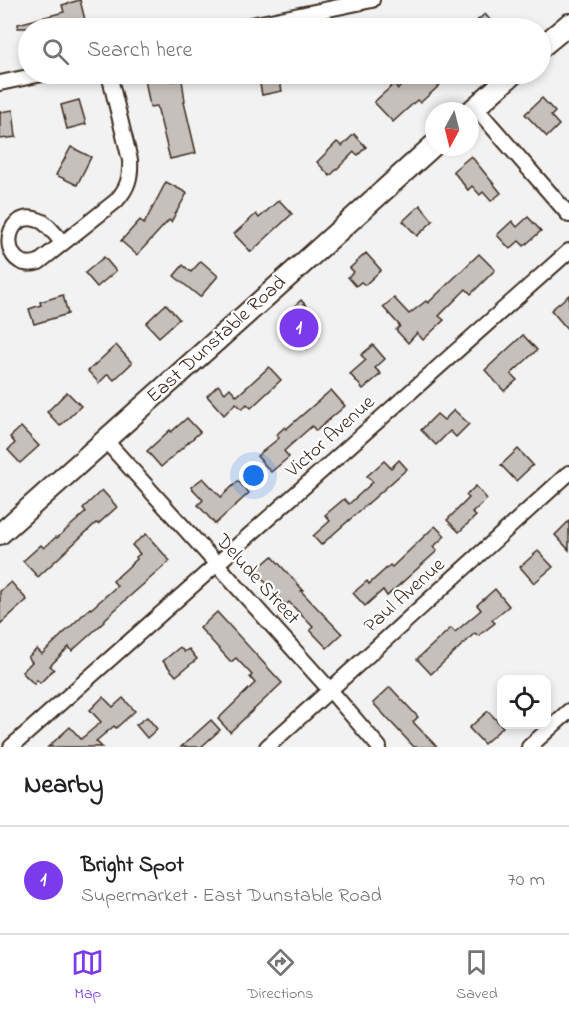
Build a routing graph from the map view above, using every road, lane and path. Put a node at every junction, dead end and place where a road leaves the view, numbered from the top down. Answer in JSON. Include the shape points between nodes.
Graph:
{"nodes":[{"id":1,"x":372,"y":0,"type":"edge"},
{"id":2,"x":285,"y":18,"type":"edge"},
{"id":3,"x":569,"y":24,"type":"edge"},
{"id":4,"x":551,"y":39,"type":"edge"},
{"id":5,"x":18,"y":79,"type":"edge"},
{"id":6,"x":0,"y":83,"type":"edge"},
{"id":7,"x":111,"y":84,"type":"edge"},
{"id":8,"x":502,"y":84,"type":"edge"},
{"id":9,"x":479,"y":105,"type":"edge"},
{"id":10,"x":479,"y":117,"type":"edge"},
{"id":11,"x":425,"y":153,"type":"edge"},
{"id":12,"x":569,"y":215,"type":"edge"},
{"id":13,"x":63,"y":242,"type":"dead end"},
{"id":14,"x":569,"y":251,"type":"edge"},
{"id":15,"x":105,"y":440,"type":"junction"},
{"id":16,"x":569,"y":473,"type":"edge"},
{"id":17,"x":0,"y":534,"type":"edge"},
{"id":18,"x":218,"y":564,"type":"junction"},
{"id":19,"x":330,"y":690,"type":"junction"},
{"id":20,"x":569,"y":711,"type":"edge"},
{"id":21,"x":11,"y":747,"type":"edge"},
{"id":22,"x":267,"y":747,"type":"edge"},
{"id":23,"x":379,"y":747,"type":"edge"},
{"id":24,"x":529,"y":747,"type":"edge"}],
"edges":[{"from":1,"to":2,"type":"street"},
{"from":3,"to":4,"type":"street"},
{"from":5,"to":6,"type":"street"},
{"from":7,"to":13,"type":"street","via":[[130,160],[129,182],[116,201]]},
{"from":8,"to":9,"type":"street"},
{"from":10,"to":12,"type":"street"},
{"from":11,"to":15,"type":"street","name":"East Dunstable Road"},
{"from":14,"to":18,"type":"street","name":"Victor Avenue"},
{"from":15,"to":17,"type":"street","name":"East Dunstable Road"},
{"from":15,"to":18,"type":"street","name":"Delude Street"},
{"from":16,"to":19,"type":"street","name":"Paul Avenue"},
{"from":18,"to":19,"type":"street","name":"Delude Street"},
{"from":18,"to":21,"type":"street","name":"Victor Avenue"},
{"from":19,"to":22,"type":"street","name":"Paul Avenue"},
{"from":19,"to":23,"type":"street","name":"Delude Street"},
{"from":20,"to":24,"type":"street"}]}
